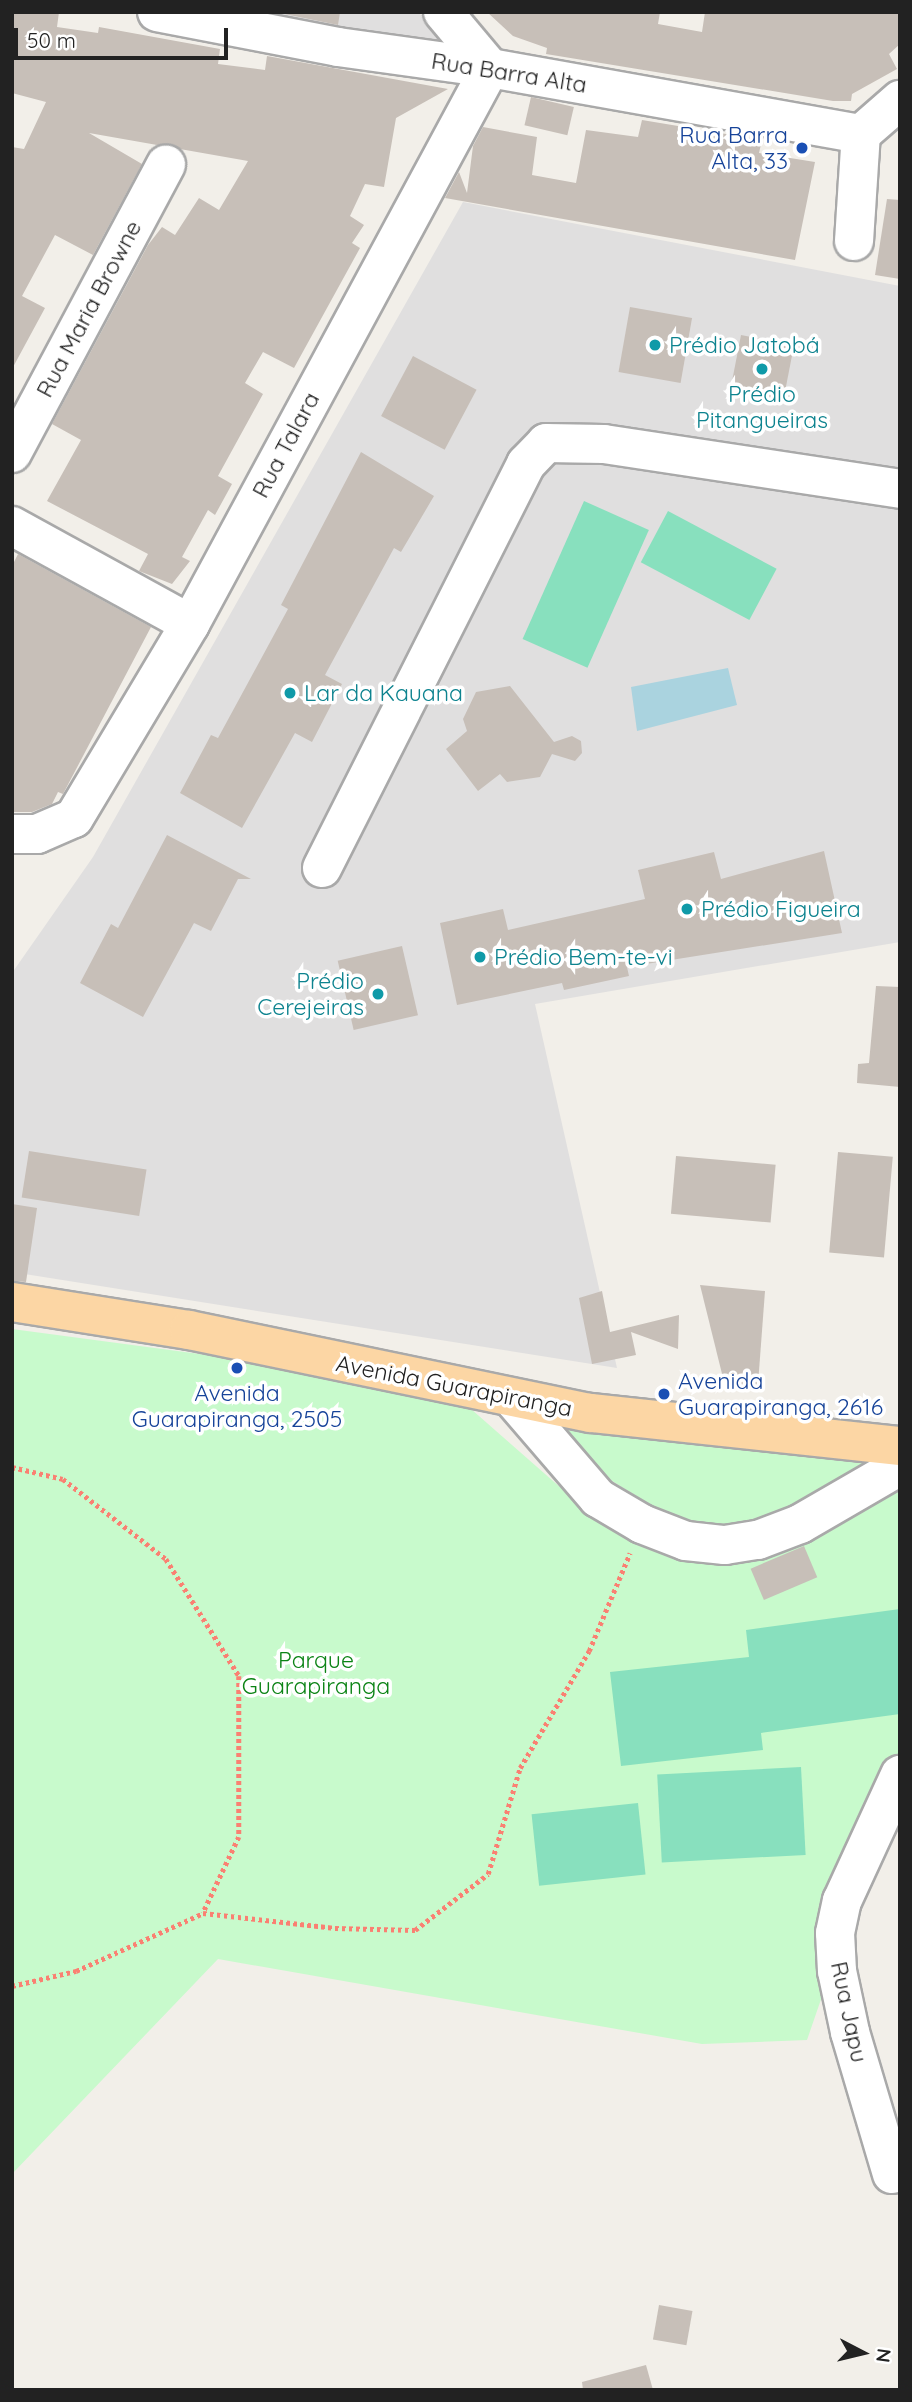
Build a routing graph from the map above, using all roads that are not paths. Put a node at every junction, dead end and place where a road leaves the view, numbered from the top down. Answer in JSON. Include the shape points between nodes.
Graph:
{"nodes":[{"id":1,"x":157,"y":12,"type":"edge"},
{"id":2,"x":443,"y":12,"type":"edge"},
{"id":3,"x":490,"y":68,"type":"junction"},
{"id":4,"x":900,"y":100,"type":"edge"},
{"id":5,"x":862,"y":134,"type":"junction"},
{"id":6,"x":166,"y":165,"type":"dead end"},
{"id":7,"x":854,"y":241,"type":"dead end"},
{"id":8,"x":12,"y":453,"type":"edge"},
{"id":9,"x":900,"y":489,"type":"edge"},
{"id":10,"x":12,"y":526,"type":"edge"},
{"id":11,"x":190,"y":624,"type":"junction"},
{"id":12,"x":12,"y":834,"type":"edge"},
{"id":13,"x":322,"y":867,"type":"dead end"},
{"id":14,"x":12,"y":1302,"type":"edge"},
{"id":15,"x":512,"y":1398,"type":"junction"},
{"id":16,"x":900,"y":1446,"type":"edge"},
{"id":17,"x":900,"y":1466,"type":"edge"},
{"id":18,"x":900,"y":1775,"type":"edge"},
{"id":19,"x":892,"y":2174,"type":"dead end"}],
"edges":[{"from":1,"to":3,"type":"street","name":"Rua Barra Alta","via":[[338,47]]},
{"from":2,"to":3,"type":"street"},
{"from":3,"to":5,"type":"street","name":"Rua Barra Alta"},
{"from":3,"to":11,"type":"street","name":"Rua Talara"},
{"from":4,"to":5,"type":"street"},
{"from":5,"to":7,"type":"street"},
{"from":6,"to":8,"type":"street","name":"Rua Maria Browne"},
{"from":9,"to":13,"type":"street","via":[[604,444],[546,443],[520,475]]},
{"from":10,"to":11,"type":"street"},
{"from":11,"to":12,"type":"street","name":"Rua Talara","via":[[74,818],[47,832]]},
{"from":14,"to":15,"type":"main road","name":"Avenida Guarapiranga","via":[[189,1330]]},
{"from":15,"to":16,"type":"main road","name":"Avenida Guarapiranga"},
{"from":15,"to":17,"type":"street","via":[[598,1498],[642,1524],[686,1541],[725,1545],[758,1540],[800,1524]]},
{"from":18,"to":19,"type":"street","name":"Rua Japu","via":[[842,1901],[835,1933],[837,1971],[850,2032]]}]}
